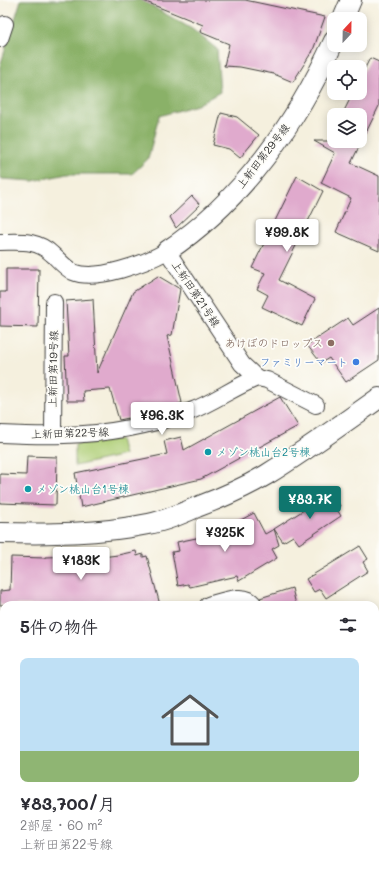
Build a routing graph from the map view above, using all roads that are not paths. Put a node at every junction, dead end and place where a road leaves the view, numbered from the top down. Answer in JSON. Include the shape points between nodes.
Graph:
{"nodes":[{"id":1,"x":351,"y":0,"type":"edge"},
{"id":2,"x":346,"y":12,"type":"edge"},
{"id":3,"x":329,"y":52,"type":"edge"},
{"id":4,"x":0,"y":242,"type":"edge"},
{"id":5,"x":167,"y":251,"type":"junction"},
{"id":6,"x":54,"y":302,"type":"dead end"},
{"id":7,"x":257,"y":378,"type":"junction"},
{"id":8,"x":379,"y":398,"type":"edge"},
{"id":9,"x":316,"y":405,"type":"dead end"},
{"id":10,"x":0,"y":434,"type":"edge"},
{"id":11,"x":53,"y":435,"type":"junction"},
{"id":12,"x":0,"y":533,"type":"edge"},
{"id":13,"x":228,"y":601,"type":"edge"},
{"id":14,"x":251,"y":601,"type":"edge"}],
"edges":[{"from":1,"to":2,"type":"street"},
{"from":3,"to":5,"type":"street","name":"上新田第29号線","via":[[300,107],[269,152],[217,211]]},
{"from":4,"to":5,"type":"street","name":"上新田第21号線","via":[[31,242],[42,246],[61,264],[74,272],[88,275],[140,264]]},
{"from":5,"to":7,"type":"street","name":"上新田第21号線","via":[[242,364]]},
{"from":6,"to":11,"type":"street","name":"上新田第19号線"},
{"from":7,"to":9,"type":"street","via":[[267,380]]},
{"from":7,"to":11,"type":"street","name":"上新田第22号線","via":[[194,410],[137,428]]},
{"from":8,"to":12,"type":"street","via":[[265,475],[225,496],[174,516],[150,524],[101,532]]},
{"from":10,"to":11,"type":"street","name":"上新田第22号線"},
{"from":13,"to":14,"type":"street","via":[[243,598]]}]}
